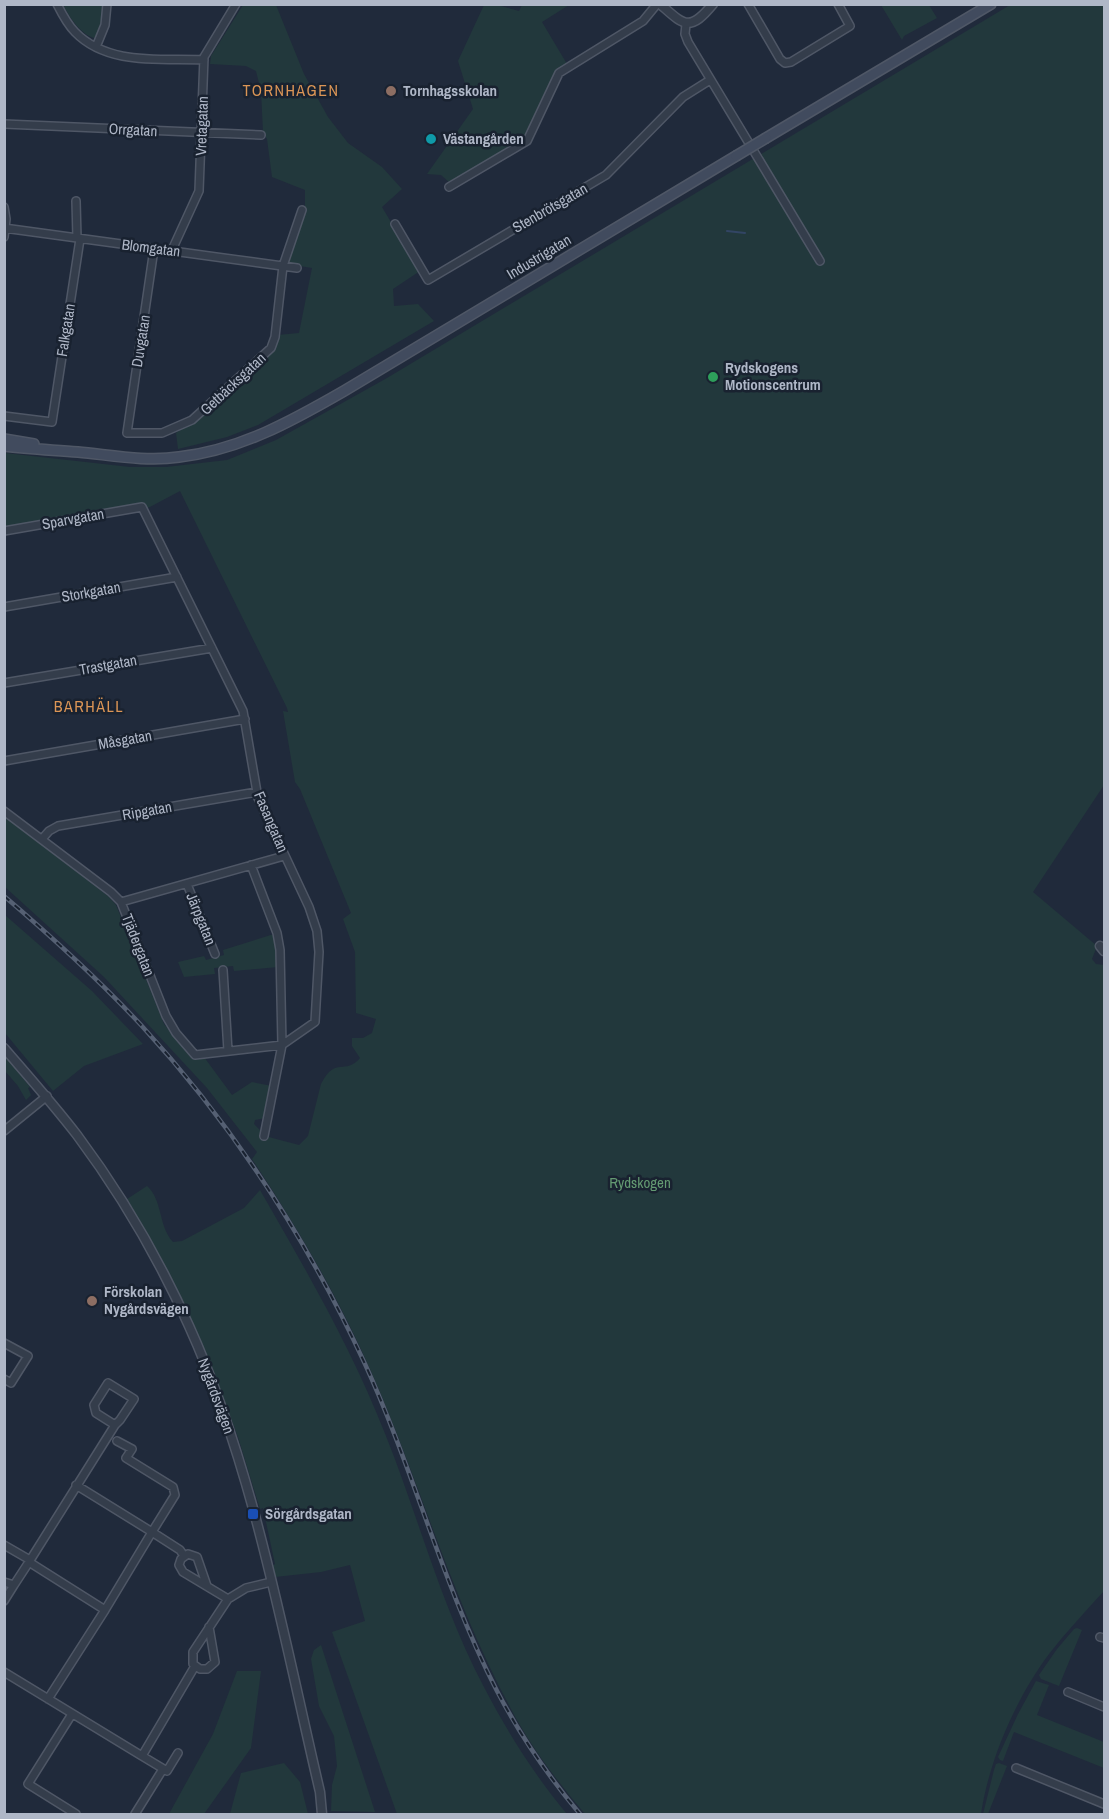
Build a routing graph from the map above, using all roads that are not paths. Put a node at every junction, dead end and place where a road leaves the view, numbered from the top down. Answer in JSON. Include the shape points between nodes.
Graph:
{"nodes":[{"id":1,"x":57,"y":4,"type":"edge"},
{"id":2,"x":107,"y":4,"type":"edge"},
{"id":3,"x":236,"y":4,"type":"edge"},
{"id":4,"x":659,"y":4,"type":"edge"},
{"id":5,"x":713,"y":4,"type":"edge"},
{"id":6,"x":748,"y":4,"type":"edge"},
{"id":7,"x":838,"y":4,"type":"edge"},
{"id":8,"x":991,"y":4,"type":"edge"},
{"id":9,"x":686,"y":24,"type":"junction"},
{"id":10,"x":96,"y":47,"type":"junction"},
{"id":11,"x":204,"y":60,"type":"junction"},
{"id":12,"x":710,"y":80,"type":"junction"},
{"id":13,"x":4,"y":124,"type":"edge"},
{"id":14,"x":202,"y":133,"type":"junction"},
{"id":15,"x":261,"y":135,"type":"dead end"},
{"id":16,"x":449,"y":187,"type":"dead end"},
{"id":17,"x":76,"y":201,"type":"dead end"},
{"id":18,"x":4,"y":207,"type":"edge"},
{"id":19,"x":302,"y":210,"type":"dead end"},
{"id":20,"x":395,"y":224,"type":"dead end"},
{"id":21,"x":5,"y":228,"type":"edge"},
{"id":22,"x":4,"y":237,"type":"edge"},
{"id":23,"x":78,"y":238,"type":"junction"},
{"id":24,"x":154,"y":249,"type":"junction"},
{"id":25,"x":172,"y":250,"type":"junction"},
{"id":26,"x":820,"y":261,"type":"dead end"},
{"id":27,"x":283,"y":266,"type":"junction"},
{"id":28,"x":297,"y":268,"type":"dead end"},
{"id":29,"x":4,"y":416,"type":"edge"},
{"id":30,"x":127,"y":433,"type":"joint"},
{"id":31,"x":4,"y":438,"type":"edge"},
{"id":32,"x":4,"y":447,"type":"edge"},
{"id":33,"x":77,"y":452,"type":"junction"},
{"id":34,"x":142,"y":507,"type":"joint"},
{"id":35,"x":4,"y":531,"type":"edge"},
{"id":36,"x":177,"y":577,"type":"junction"},
{"id":37,"x":4,"y":607,"type":"edge"},
{"id":38,"x":212,"y":648,"type":"junction"},
{"id":39,"x":4,"y":683,"type":"edge"},
{"id":40,"x":245,"y":719,"type":"junction"},
{"id":41,"x":4,"y":761,"type":"edge"},
{"id":42,"x":256,"y":792,"type":"junction"},
{"id":43,"x":4,"y":811,"type":"edge"},
{"id":44,"x":42,"y":839,"type":"junction"},
{"id":45,"x":284,"y":856,"type":"junction"},
{"id":46,"x":251,"y":865,"type":"junction"},
{"id":47,"x":187,"y":884,"type":"junction"},
{"id":48,"x":121,"y":902,"type":"junction"},
{"id":49,"x":215,"y":954,"type":"dead end"},
{"id":50,"x":223,"y":970,"type":"dead end"},
{"id":51,"x":282,"y":1045,"type":"junction"},
{"id":52,"x":4,"y":1048,"type":"edge"},
{"id":53,"x":228,"y":1051,"type":"junction"},
{"id":54,"x":46,"y":1096,"type":"junction"},
{"id":55,"x":4,"y":1131,"type":"edge"},
{"id":56,"x":264,"y":1136,"type":"dead end"},
{"id":57,"x":4,"y":1343,"type":"edge"},
{"id":58,"x":4,"y":1379,"type":"edge"},
{"id":59,"x":115,"y":1425,"type":"junction"},
{"id":60,"x":117,"y":1441,"type":"dead end"},
{"id":61,"x":76,"y":1485,"type":"junction"},
{"id":62,"x":152,"y":1532,"type":"junction"},
{"id":63,"x":4,"y":1545,"type":"edge"},
{"id":64,"x":184,"y":1556,"type":"junction"},
{"id":65,"x":29,"y":1561,"type":"junction"},
{"id":66,"x":4,"y":1582,"type":"edge"},
{"id":67,"x":271,"y":1582,"type":"junction"},
{"id":68,"x":14,"y":1586,"type":"junction"},
{"id":69,"x":207,"y":1586,"type":"junction"},
{"id":70,"x":228,"y":1599,"type":"junction"},
{"id":71,"x":4,"y":1601,"type":"edge"},
{"id":72,"x":105,"y":1610,"type":"junction"},
{"id":73,"x":209,"y":1627,"type":"junction"},
{"id":74,"x":195,"y":1666,"type":"junction"},
{"id":75,"x":4,"y":1672,"type":"edge"},
{"id":76,"x":1068,"y":1692,"type":"dead end"},
{"id":77,"x":48,"y":1700,"type":"junction"},
{"id":78,"x":1104,"y":1707,"type":"edge"},
{"id":79,"x":72,"y":1714,"type":"junction"},
{"id":80,"x":178,"y":1753,"type":"dead end"},
{"id":81,"x":142,"y":1756,"type":"junction"},
{"id":82,"x":1016,"y":1768,"type":"dead end"},
{"id":83,"x":163,"y":1769,"type":"junction"},
{"id":84,"x":320,"y":1792,"type":"junction"},
{"id":85,"x":1104,"y":1804,"type":"edge"},
{"id":86,"x":76,"y":1815,"type":"edge"},
{"id":87,"x":135,"y":1815,"type":"edge"},
{"id":88,"x":322,"y":1815,"type":"edge"},
{"id":89,"x":328,"y":1815,"type":"edge"}],
"edges":[{"from":1,"to":10,"type":"street","via":[[75,31]]},
{"from":2,"to":10,"type":"street","via":[[105,25]]},
{"from":3,"to":11,"type":"street","name":"Vretagatan"},
{"from":4,"to":9,"type":"street"},
{"from":4,"to":16,"type":"street","via":[[643,21],[559,73],[527,141]]},
{"from":5,"to":9,"type":"street"},
{"from":6,"to":7,"type":"street","via":[[785,63],[850,26]]},
{"from":8,"to":33,"type":"main road","name":"Industrigatan","bridge":true,"via":[[273,430],[224,449],[177,458]]},
{"from":9,"to":12,"type":"street","via":[[686,38]]},
{"from":10,"to":11,"type":"street","via":[[126,57]]},
{"from":11,"to":14,"type":"street","name":"Vretagatan"},
{"from":12,"to":20,"type":"street","name":"Stenbrötsgatan","via":[[683,97],[606,175],[428,280]]},
{"from":12,"to":26,"type":"street"},
{"from":13,"to":14,"type":"street","name":"Orrgatan"},
{"from":14,"to":15,"type":"street","name":"Orrgatan"},
{"from":14,"to":25,"type":"street","name":"Vretagatan","via":[[199,191]]},
{"from":17,"to":23,"type":"street","name":"Falkgatan"},
{"from":18,"to":21,"type":"street"},
{"from":19,"to":27,"type":"street","name":"Getbäcksgatan"},
{"from":21,"to":22,"type":"street"},
{"from":21,"to":23,"type":"street","name":"Blomgatan"},
{"from":23,"to":24,"type":"street","name":"Blomgatan"},
{"from":23,"to":29,"type":"street","name":"Falkgatan","via":[[52,422]]},
{"from":24,"to":25,"type":"street","name":"Blomgatan"},
{"from":24,"to":30,"type":"street","name":"Duvgatan"},
{"from":25,"to":27,"type":"street","name":"Blomgatan"},
{"from":27,"to":28,"type":"street","name":"Blomgatan"},
{"from":27,"to":30,"type":"street","name":"Getbäcksgatan","via":[[275,337],[268,352],[188,423],[162,433]]},
{"from":31,"to":33,"type":"main road","name":"Industrigatan"},
{"from":32,"to":33,"type":"main road","name":"Industrigatan"},
{"from":34,"to":35,"type":"street","name":"Sparvgatan"},
{"from":34,"to":36,"type":"street","name":"Fasangatan"},
{"from":36,"to":37,"type":"street","name":"Storkgatan"},
{"from":36,"to":38,"type":"street","name":"Fasangatan"},
{"from":38,"to":39,"type":"street","name":"Trastgatan"},
{"from":38,"to":40,"type":"street","name":"Fasangatan"},
{"from":40,"to":41,"type":"street","name":"Måsgatan"},
{"from":40,"to":42,"type":"street","name":"Fasangatan"},
{"from":42,"to":44,"type":"street","name":"Ripgatan","via":[[58,826]]},
{"from":42,"to":45,"type":"street","name":"Fasangatan"},
{"from":43,"to":44,"type":"street","name":"Tjädergatan"},
{"from":44,"to":48,"type":"street","name":"Tjädergatan"},
{"from":45,"to":46,"type":"street","name":"Järpgatan"},
{"from":45,"to":51,"type":"street","name":"Fasangatan","via":[[315,924],[319,952],[315,1022]]},
{"from":46,"to":47,"type":"street","name":"Järpgatan"},
{"from":46,"to":51,"type":"street","via":[[280,950]]},
{"from":47,"to":48,"type":"street","name":"Järpgatan"},
{"from":47,"to":49,"type":"street","name":"Järpgatan"},
{"from":48,"to":53,"type":"street","name":"Tjädergatan","via":[[176,1033],[195,1054]]},
{"from":50,"to":53,"type":"street"},
{"from":51,"to":53,"type":"street","name":"Tjädergatan"},
{"from":51,"to":56,"type":"street"},
{"from":52,"to":54,"type":"street","name":"Nygårdsvägen"},
{"from":54,"to":55,"type":"street"},
{"from":54,"to":67,"type":"street","name":"Nygårdsvägen","via":[[114,1188],[189,1327],[232,1440]]},
{"from":57,"to":58,"type":"street","via":[[28,1356],[11,1383]]},
{"from":59,"to":59,"type":"street","via":[[96,1413],[94,1405],[108,1383],[134,1399]]},
{"from":59,"to":61,"type":"street"},
{"from":60,"to":62,"type":"street","via":[[132,1449],[126,1458],[173,1487],[175,1495]]},
{"from":61,"to":62,"type":"street"},
{"from":61,"to":65,"type":"street"},
{"from":62,"to":64,"type":"street"},
{"from":62,"to":72,"type":"street"},
{"from":63,"to":65,"type":"street"},
{"from":64,"to":69,"type":"street","via":[[197,1557]]},
{"from":64,"to":69,"type":"street","via":[[180,1568],[183,1572]]},
{"from":65,"to":68,"type":"street"},
{"from":65,"to":72,"type":"street"},
{"from":66,"to":68,"type":"street"},
{"from":67,"to":70,"type":"street","via":[[246,1588]]},
{"from":67,"to":84,"type":"street","name":"Nygårdsvägen"},
{"from":68,"to":71,"type":"street"},
{"from":69,"to":70,"type":"street"},
{"from":70,"to":73,"type":"street"},
{"from":72,"to":77,"type":"street"},
{"from":73,"to":74,"type":"street","via":[[193,1652],[191,1661]]},
{"from":73,"to":74,"type":"street","via":[[215,1662],[207,1669]]},
{"from":74,"to":81,"type":"street"},
{"from":75,"to":77,"type":"street"},
{"from":76,"to":78,"type":"street"},
{"from":77,"to":79,"type":"street"},
{"from":79,"to":81,"type":"street"},
{"from":79,"to":86,"type":"street","via":[[28,1784]]},
{"from":80,"to":83,"type":"street","via":[[167,1771]]},
{"from":81,"to":83,"type":"street"},
{"from":82,"to":85,"type":"street"},
{"from":83,"to":87,"type":"street"},
{"from":84,"to":88,"type":"street","name":"Nygårdsvägen"},
{"from":84,"to":89,"type":"street","name":"Nygårdsvägen"}]}
